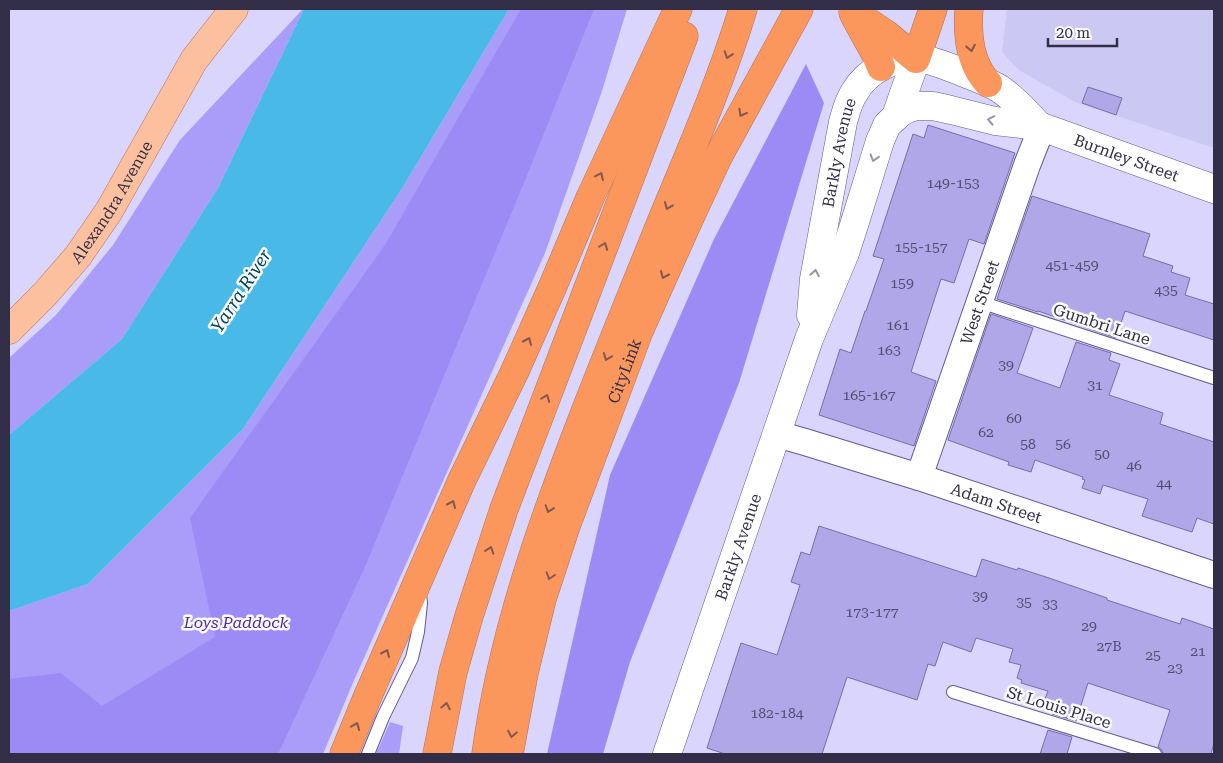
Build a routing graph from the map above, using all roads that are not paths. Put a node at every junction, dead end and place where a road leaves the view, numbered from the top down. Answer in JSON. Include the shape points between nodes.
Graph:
{"nodes":[{"id":1,"x":211,"y":9,"type":"edge"},
{"id":2,"x":234,"y":9,"type":"edge"},
{"id":3,"x":678,"y":9,"type":"edge"},
{"id":4,"x":693,"y":9,"type":"edge"},
{"id":5,"x":743,"y":9,"type":"edge"},
{"id":6,"x":799,"y":9,"type":"edge"},
{"id":7,"x":933,"y":9,"type":"edge"},
{"id":8,"x":969,"y":9,"type":"edge"},
{"id":9,"x":851,"y":11,"type":"edge"},
{"id":10,"x":916,"y":59,"type":"junction"},
{"id":11,"x":194,"y":60,"type":"junction"},
{"id":12,"x":880,"y":67,"type":"junction"},
{"id":13,"x":988,"y":83,"type":"junction"},
{"id":14,"x":896,"y":116,"type":"junction"},
{"id":15,"x":1041,"y":127,"type":"junction"},
{"id":16,"x":1214,"y":189,"type":"edge"},
{"id":17,"x":980,"y":302,"type":"junction"},
{"id":18,"x":9,"y":330,"type":"edge"},
{"id":19,"x":809,"y":339,"type":"junction"},
{"id":20,"x":1214,"y":378,"type":"edge"},
{"id":21,"x":777,"y":434,"type":"junction"},
{"id":22,"x":919,"y":478,"type":"junction"},
{"id":23,"x":1214,"y":575,"type":"edge"},
{"id":24,"x":419,"y":578,"type":"junction"},
{"id":25,"x":953,"y":692,"type":"dead end"},
{"id":26,"x":344,"y":754,"type":"edge"},
{"id":27,"x":368,"y":754,"type":"edge"},
{"id":28,"x":437,"y":754,"type":"edge"},
{"id":29,"x":486,"y":754,"type":"edge"},
{"id":30,"x":509,"y":754,"type":"edge"},
{"id":31,"x":667,"y":754,"type":"edge"},
{"id":32,"x":1155,"y":754,"type":"edge"}],
"edges":[{"from":1,"to":11,"type":"main road","name":"Alexandra Avenue"},
{"from":2,"to":11,"type":"main road","name":"Alexandra Avenue"},
{"from":24,"to":3,"type":"highway","one_way":true},
{"from":28,"to":4,"type":"highway","one_way":true,"via":[[469,616],[504,509]]},
{"from":5,"to":29,"type":"highway","one_way":true,"via":[[709,107],[602,369],[540,534],[504,656]]},
{"from":6,"to":30,"type":"highway","name":"CityLink","one_way":true,"via":[[718,157],[639,331],[542,599]]},
{"from":7,"to":10,"type":"highway"},
{"from":8,"to":13,"type":"highway","one_way":true,"via":[[972,56]]},
{"from":9,"to":10,"type":"highway"},
{"from":9,"to":12,"type":"highway"},
{"from":10,"to":12,"type":"main road","name":"Barkly Avenue","via":[[897,60]]},
{"from":10,"to":13,"type":"main road","name":"Burnley Street","via":[[938,63]]},
{"from":10,"to":14,"type":"main road","name":"Barkly Avenue"},
{"from":11,"to":18,"type":"main road","name":"Alexandra Avenue","via":[[109,211],[71,264]]},
{"from":12,"to":14,"type":"main road"},
{"from":19,"to":12,"type":"main road","name":"Barkly Avenue","one_way":true,"via":[[814,279],[843,122],[854,92]]},
{"from":13,"to":15,"type":"main road","name":"Burnley Street","via":[[1008,95]]},
{"from":15,"to":14,"type":"main road","name":"Burnley Street","one_way":true,"via":[[995,122],[933,106],[912,107]]},
{"from":14,"to":19,"type":"main road","name":"Barkly Avenue","one_way":true,"via":[[884,129],[845,253]]},
{"from":15,"to":16,"type":"main road","name":"Burnley Street"},
{"from":15,"to":17,"type":"street","name":"West Street"},
{"from":17,"to":20,"type":"lane","name":"Gumbri Lane"},
{"from":17,"to":22,"type":"street","name":"West Street"},
{"from":19,"to":21,"type":"main road","name":"Barkly Avenue"},
{"from":21,"to":22,"type":"street","name":"Adam Street"},
{"from":21,"to":31,"type":"main road","name":"Barkly Avenue"},
{"from":22,"to":23,"type":"street","name":"Adam Street"},
{"from":26,"to":24,"type":"highway","one_way":true},
{"from":24,"to":27,"type":"lane","via":[[420,618],[412,658]]},
{"from":25,"to":32,"type":"lane","name":"St Louis Place"}]}
